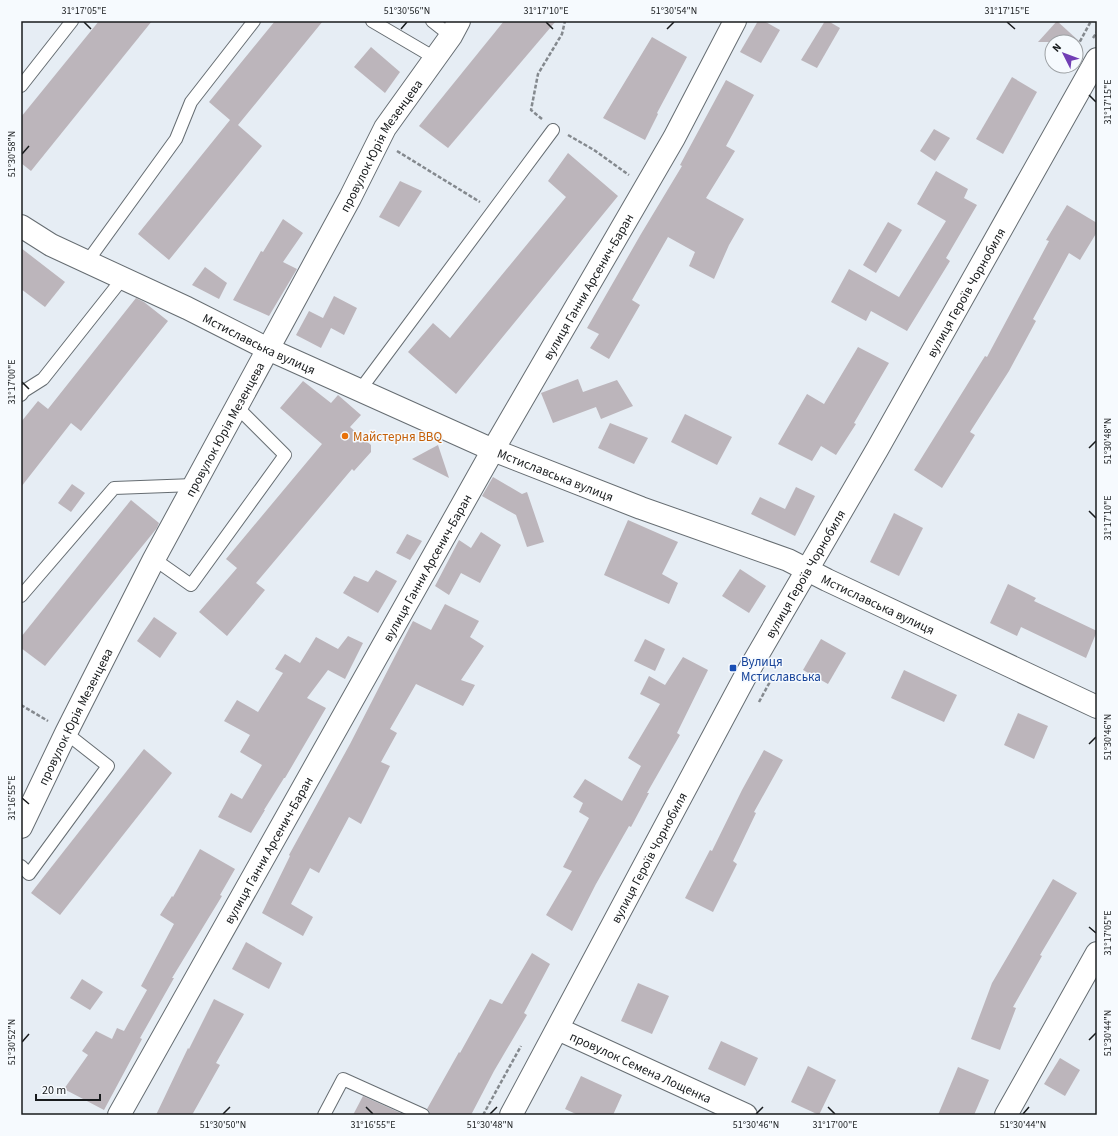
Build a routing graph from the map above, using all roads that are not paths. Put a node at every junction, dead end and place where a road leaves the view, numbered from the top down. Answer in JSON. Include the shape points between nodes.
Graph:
{"nodes":[{"id":1,"x":72,"y":21,"type":"edge"},
{"id":2,"x":254,"y":21,"type":"edge"},
{"id":3,"x":372,"y":21,"type":"edge"},
{"id":4,"x":432,"y":21,"type":"edge"},
{"id":5,"x":735,"y":21,"type":"edge"},
{"id":6,"x":455,"y":28,"type":"edge"},
{"id":7,"x":435,"y":58,"type":"junction"},
{"id":8,"x":1097,"y":59,"type":"edge"},
{"id":9,"x":21,"y":86,"type":"edge"},
{"id":10,"x":553,"y":130,"type":"road end"},
{"id":11,"x":21,"y":226,"type":"edge"},
{"id":12,"x":87,"y":262,"type":"junction"},
{"id":13,"x":122,"y":278,"type":"junction"},
{"id":14,"x":268,"y":349,"type":"junction"},
{"id":15,"x":360,"y":390,"type":"junction"},
{"id":16,"x":21,"y":395,"type":"edge"},
{"id":17,"x":237,"y":407,"type":"junction"},
{"id":18,"x":493,"y":450,"type":"junction"},
{"id":19,"x":194,"y":485,"type":"junction"},
{"id":20,"x":154,"y":559,"type":"junction"},
{"id":21,"x":807,"y":570,"type":"junction"},
{"id":22,"x":21,"y":596,"type":"edge"},
{"id":23,"x":1097,"y":707,"type":"edge"},
{"id":24,"x":66,"y":733,"type":"junction"},
{"id":25,"x":21,"y":827,"type":"edge"},
{"id":26,"x":21,"y":866,"type":"edge"},
{"id":27,"x":1097,"y":954,"type":"edge"},
{"id":28,"x":558,"y":1029,"type":"junction"},
{"id":29,"x":118,"y":1115,"type":"edge"},
{"id":30,"x":324,"y":1115,"type":"edge"},
{"id":31,"x":423,"y":1115,"type":"edge"},
{"id":32,"x":511,"y":1115,"type":"edge"},
{"id":33,"x":746,"y":1115,"type":"edge"},
{"id":34,"x":1006,"y":1115,"type":"edge"}],
"edges":[{"from":1,"to":9,"type":"lane"},
{"from":2,"to":12,"type":"lane","via":[[191,102],[176,139]]},
{"from":3,"to":7,"type":"lane"},
{"from":4,"to":6,"type":"lane"},
{"from":5,"to":18,"type":"street","name":"вулиця Ганни Арсенич-Баран","via":[[674,138]]},
{"from":6,"to":7,"type":"street","name":"провулок Юрія Мезенцева"},
{"from":7,"to":14,"type":"street","name":"провулок Юрія Мезенцева","via":[[385,128]]},
{"from":8,"to":21,"type":"street","name":"вулиця Героїв Чорнобиля"},
{"from":10,"to":15,"type":"lane"},
{"from":11,"to":12,"type":"street","name":"Мстиславська вулиця","via":[[51,245]]},
{"from":12,"to":13,"type":"street","name":"Мстиславська вулиця"},
{"from":13,"to":14,"type":"street","name":"Мстиславська вулиця"},
{"from":13,"to":16,"type":"lane","via":[[42,379]]},
{"from":14,"to":15,"type":"street","name":"Мстиславська вулиця"},
{"from":14,"to":17,"type":"street","name":"провулок Юрія Мезенцева"},
{"from":15,"to":18,"type":"street","name":"Мстиславська вулиця"},
{"from":17,"to":19,"type":"street","name":"провулок Юрія Мезенцева"},
{"from":17,"to":20,"type":"lane","via":[[285,455],[191,585]]},
{"from":18,"to":21,"type":"street","name":"Мстиславська вулиця","via":[[641,508],[788,560]]},
{"from":18,"to":29,"type":"street","name":"вулиця Ганни Арсенич-Баран"},
{"from":19,"to":20,"type":"street","name":"провулок Юрія Мезенцева"},
{"from":19,"to":22,"type":"lane","via":[[114,488]]},
{"from":20,"to":24,"type":"street","name":"провулок Юрія Мезенцева"},
{"from":21,"to":23,"type":"street","name":"Мстиславська вулиця"},
{"from":21,"to":28,"type":"street","name":"вулиця Героїв Чорнобиля","via":[[746,675]]},
{"from":24,"to":25,"type":"street","name":"провулок Юрія Мезенцева"},
{"from":24,"to":26,"type":"lane","via":[[108,766],[30,874]]},
{"from":27,"to":34,"type":"street"},
{"from":28,"to":32,"type":"street","name":"вулиця Героїв Чорнобиля"},
{"from":28,"to":33,"type":"street","name":"провулок Семена Лощенка"},
{"from":30,"to":31,"type":"lane","via":[[343,1079]]}]}
